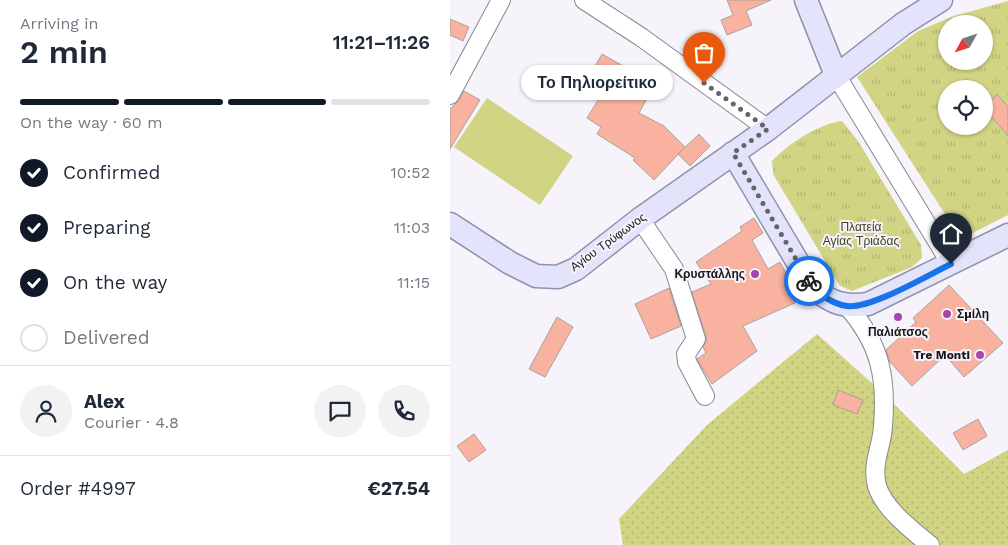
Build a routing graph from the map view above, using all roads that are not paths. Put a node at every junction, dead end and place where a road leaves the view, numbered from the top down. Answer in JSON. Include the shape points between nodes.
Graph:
{"nodes":[{"id":1,"x":501,"y":0,"type":"edge"},
{"id":2,"x":584,"y":0,"type":"edge"},
{"id":3,"x":806,"y":0,"type":"edge"},
{"id":4,"x":941,"y":0,"type":"edge"},
{"id":5,"x":836,"y":75,"type":"junction"},
{"id":6,"x":450,"y":95,"type":"edge"},
{"id":7,"x":768,"y":129,"type":"junction"},
{"id":8,"x":733,"y":153,"type":"junction"},
{"id":9,"x":640,"y":219,"type":"junction"},
{"id":10,"x":450,"y":224,"type":"edge"},
{"id":11,"x":1008,"y":235,"type":"edge"},
{"id":12,"x":951,"y":264,"type":"junction"},
{"id":13,"x":848,"y":306,"type":"junction"},
{"id":14,"x":705,"y":396,"type":"dead end"},
{"id":15,"x":930,"y":545,"type":"edge"}],
"edges":[{"from":1,"to":6,"type":"street"},
{"from":2,"to":7,"type":"street"},
{"from":3,"to":5,"type":"main road"},
{"from":4,"to":5,"type":"main road","via":[[903,24]]},
{"from":5,"to":7,"type":"main road"},
{"from":5,"to":12,"type":"street"},
{"from":7,"to":8,"type":"main road"},
{"from":8,"to":9,"type":"main road","name":"Αγίου Τρύφωνος"},
{"from":8,"to":13,"type":"main road","via":[[813,288]]},
{"from":9,"to":10,"type":"main road","name":"Αγίου Τρύφωνος","via":[[576,269],[558,276],[536,276]]},
{"from":9,"to":14,"type":"street","via":[[674,269],[696,339],[686,354],[687,362]]},
{"from":11,"to":12,"type":"main road"},
{"from":12,"to":13,"type":"main road","via":[[868,304]]},
{"from":13,"to":15,"type":"street","via":[[872,339],[880,360],[883,426],[875,463],[878,488],[890,507]]}]}
